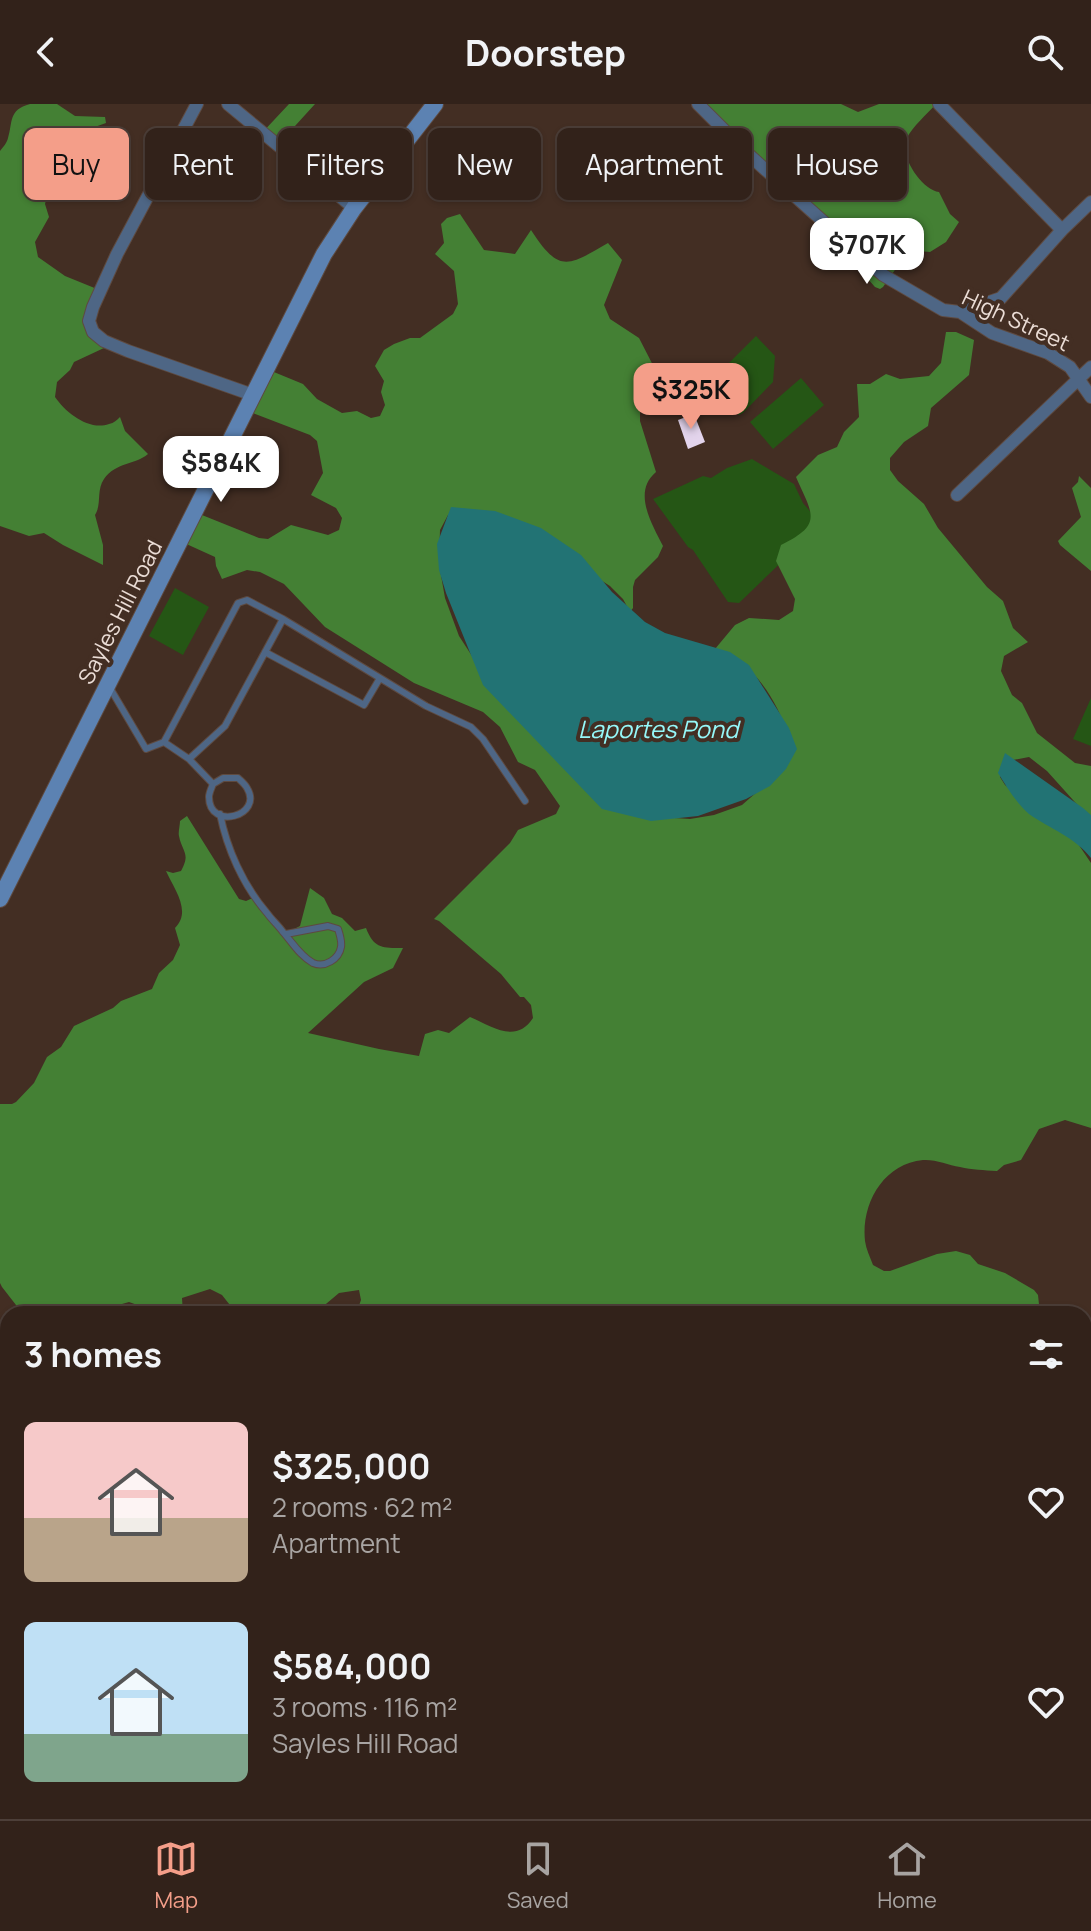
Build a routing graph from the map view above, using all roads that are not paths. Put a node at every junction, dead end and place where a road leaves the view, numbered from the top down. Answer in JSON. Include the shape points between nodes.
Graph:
{"nodes":[{"id":1,"x":197,"y":104,"type":"edge"},
{"id":2,"x":228,"y":104,"type":"edge"},
{"id":3,"x":435,"y":104,"type":"edge"},
{"id":4,"x":698,"y":104,"type":"edge"},
{"id":5,"x":939,"y":104,"type":"edge"},
{"id":6,"x":1091,"y":202,"type":"edge"},
{"id":7,"x":354,"y":208,"type":"junction"},
{"id":8,"x":1062,"y":230,"type":"junction"},
{"id":9,"x":960,"y":312,"type":"junction"},
{"id":10,"x":1091,"y":367,"type":"edge"},
{"id":11,"x":1078,"y":378,"type":"junction"},
{"id":12,"x":253,"y":395,"type":"junction"},
{"id":13,"x":1091,"y":397,"type":"edge"},
{"id":14,"x":957,"y":495,"type":"dead end"},
{"id":15,"x":283,"y":619,"type":"junction"},
{"id":16,"x":265,"y":652,"type":"junction"},
{"id":17,"x":380,"y":678,"type":"junction"},
{"id":18,"x":108,"y":685,"type":"junction"},
{"id":19,"x":164,"y":742,"type":"junction"},
{"id":20,"x":189,"y":759,"type":"junction"},
{"id":21,"x":213,"y":784,"type":"junction"},
{"id":22,"x":525,"y":801,"type":"dead end"},
{"id":23,"x":220,"y":814,"type":"junction"},
{"id":24,"x":0,"y":899,"type":"edge"},
{"id":25,"x":286,"y":934,"type":"junction"}],
"edges":[{"from":1,"to":12,"type":"street","via":[[117,254],[89,321],[104,341]]},
{"from":2,"to":7,"type":"street"},
{"from":3,"to":7,"type":"main road","name":"Sayles Hill Road"},
{"from":4,"to":9,"type":"street","name":"High Street","via":[[883,275],[943,310]]},
{"from":5,"to":8,"type":"street"},
{"from":6,"to":8,"type":"street"},
{"from":7,"to":12,"type":"main road","name":"Sayles Hill Road","via":[[324,254]]},
{"from":8,"to":9,"type":"street","via":[[1001,298]]},
{"from":9,"to":11,"type":"street","name":"High Street","via":[[992,333],[1048,353]]},
{"from":10,"to":11,"type":"street"},
{"from":11,"to":13,"type":"street","name":"High Street"},
{"from":11,"to":14,"type":"street"},
{"from":12,"to":18,"type":"main road","name":"Sayles Hill Road"},
{"from":15,"to":16,"type":"lane"},
{"from":15,"to":17,"type":"lane"},
{"from":15,"to":19,"type":"lane","via":[[247,600],[238,603]]},
{"from":16,"to":17,"type":"lane","via":[[364,705]]},
{"from":16,"to":20,"type":"lane","via":[[225,726]]},
{"from":17,"to":22,"type":"lane","via":[[471,727]]},
{"from":18,"to":19,"type":"lane","via":[[146,749]]},
{"from":18,"to":24,"type":"main road","name":"Sayles Hill Road"},
{"from":19,"to":20,"type":"lane"},
{"from":20,"to":21,"type":"lane"},
{"from":21,"to":23,"type":"lane","via":[[209,797]]},
{"from":21,"to":23,"type":"lane","via":[[238,778],[248,789],[246,809],[236,816]]},
{"from":23,"to":25,"type":"lane","via":[[225,840],[254,896]]},
{"from":25,"to":25,"type":"lane","via":[[314,963],[332,961],[341,948],[338,929],[328,926]]}]}
